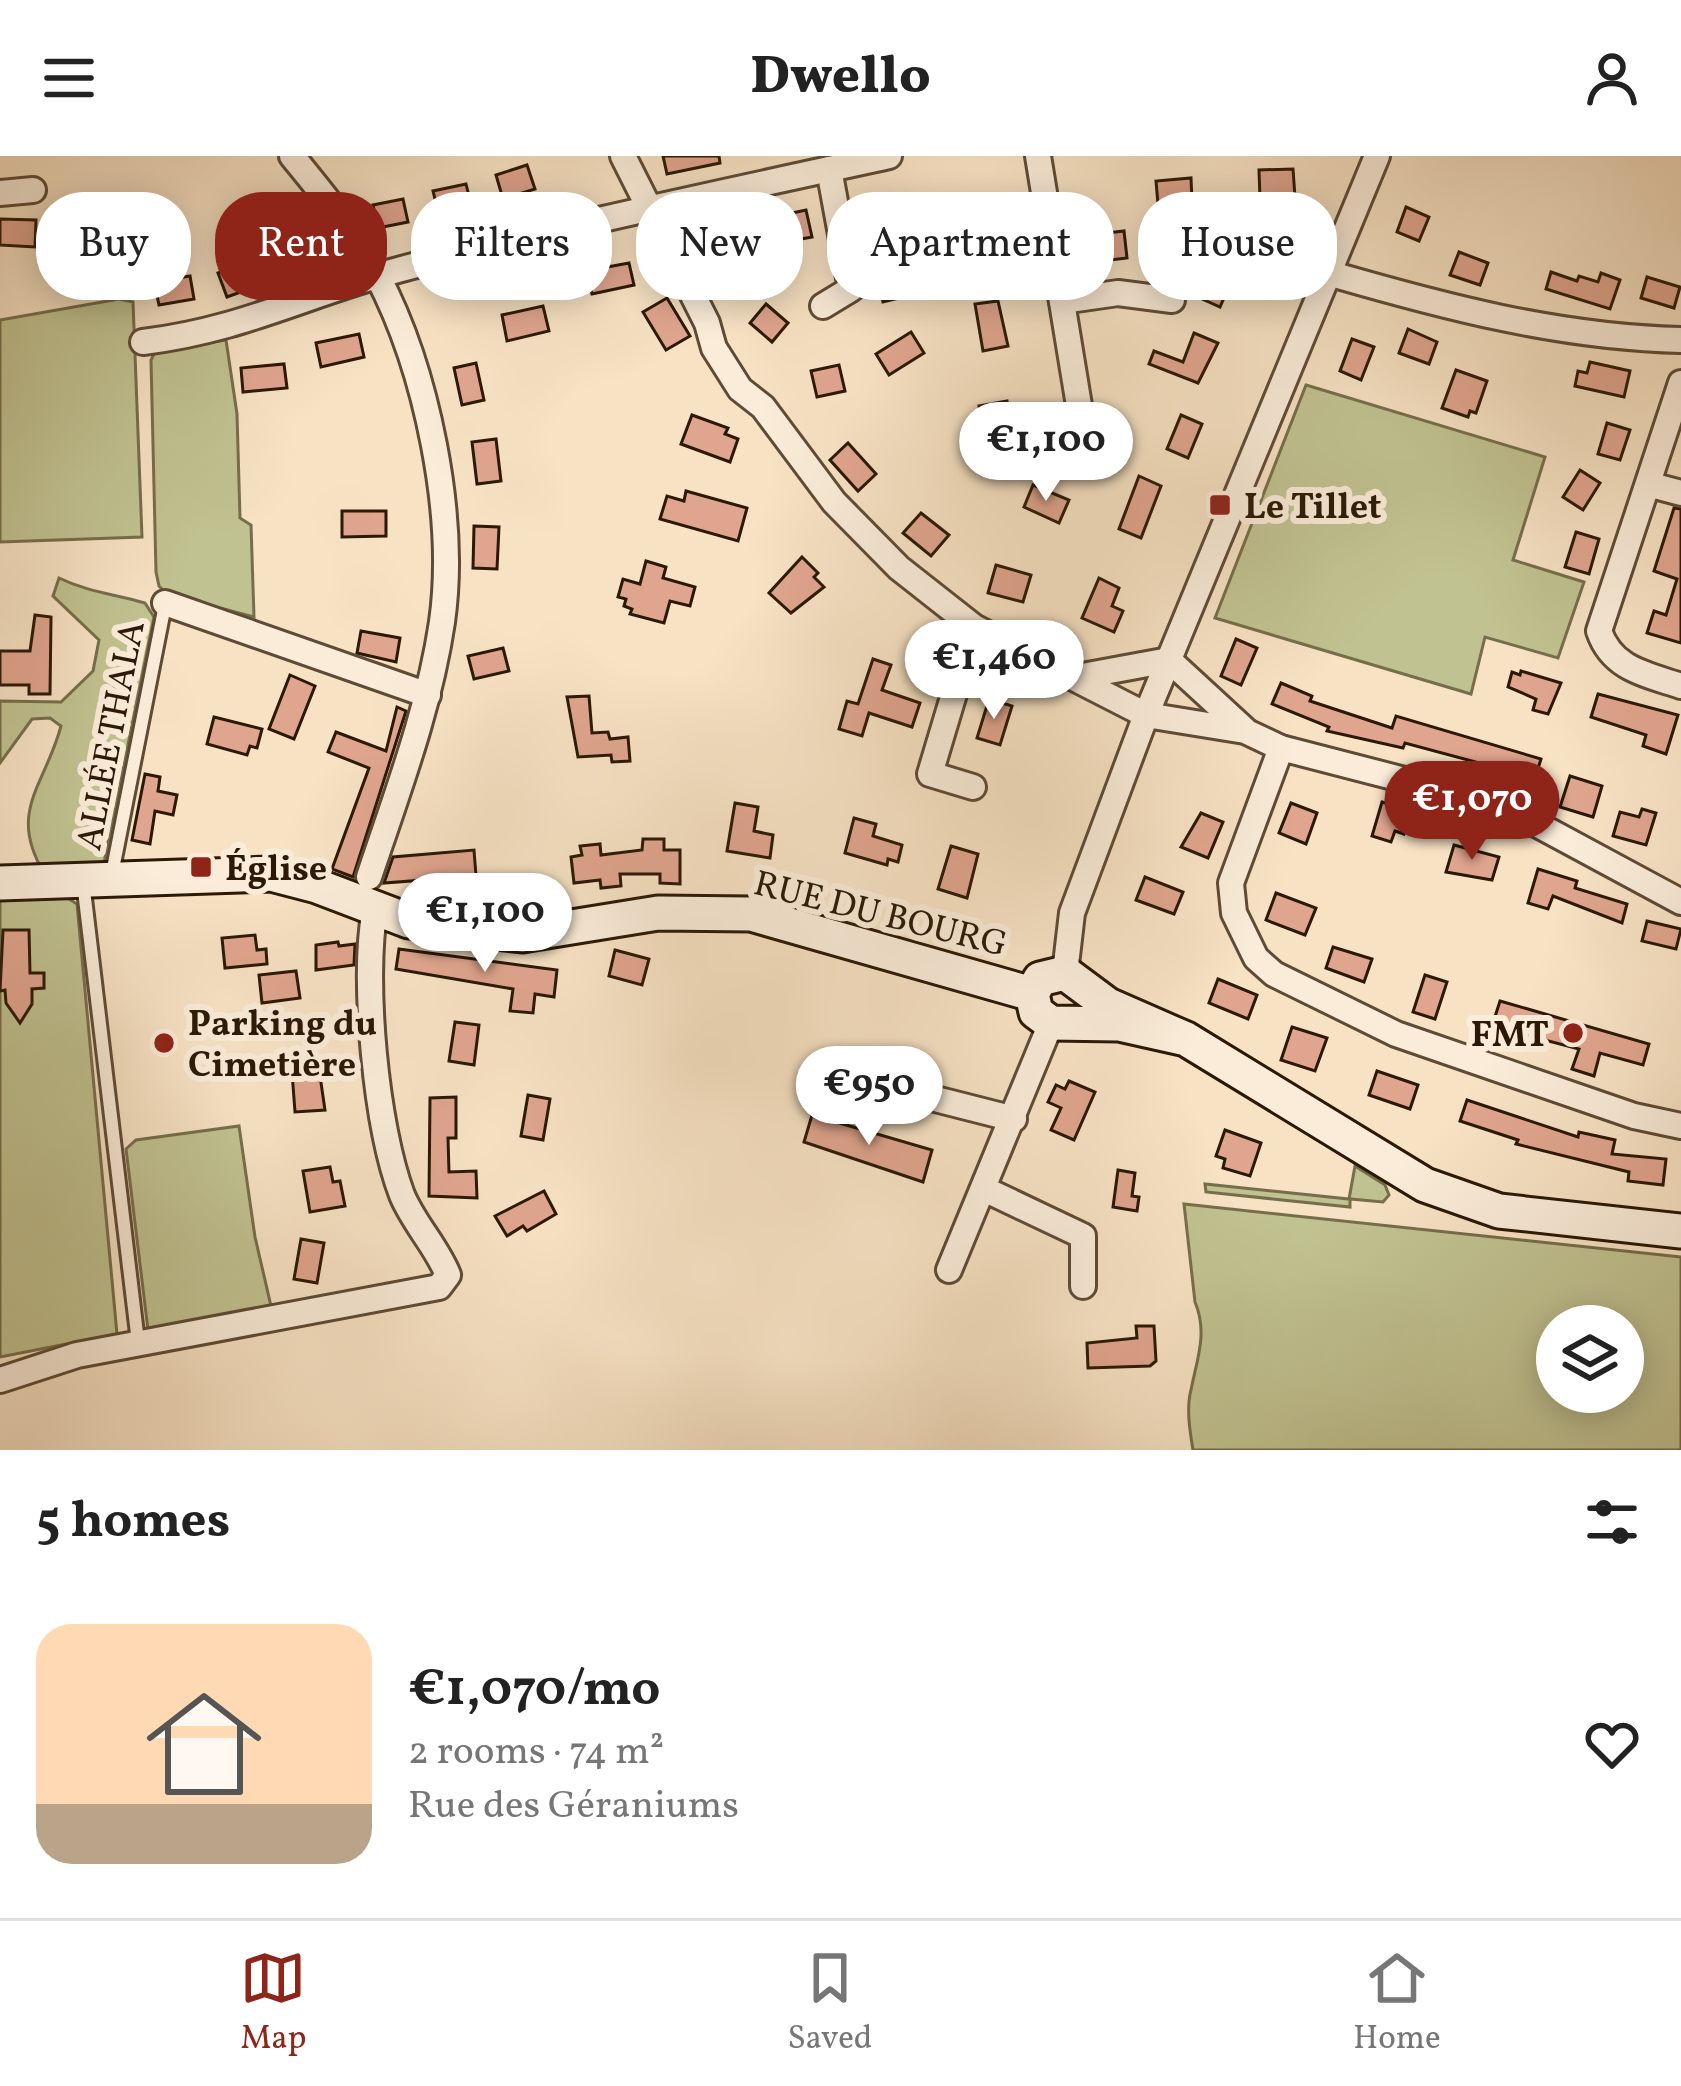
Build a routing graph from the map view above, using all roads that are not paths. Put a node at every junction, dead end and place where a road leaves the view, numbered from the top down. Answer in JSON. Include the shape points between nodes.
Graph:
{"nodes":[{"id":1,"x":292,"y":156,"type":"edge"},
{"id":2,"x":623,"y":156,"type":"edge"},
{"id":3,"x":890,"y":156,"type":"edge"},
{"id":4,"x":1038,"y":156,"type":"edge"},
{"id":5,"x":1377,"y":156,"type":"edge"},
{"id":6,"x":829,"y":169,"type":"junction"},
{"id":7,"x":33,"y":190,"type":"dead end"},
{"id":8,"x":318,"y":192,"type":"edge"},
{"id":9,"x":639,"y":192,"type":"edge"},
{"id":10,"x":724,"y":192,"type":"edge"},
{"id":11,"x":0,"y":193,"type":"edge"},
{"id":12,"x":636,"y":212,"type":"edge"},
{"id":13,"x":1337,"y":252,"type":"edge"},
{"id":14,"x":387,"y":273,"type":"edge"},
{"id":15,"x":1337,"y":275,"type":"edge"},
{"id":16,"x":1138,"y":295,"type":"edge"},
{"id":17,"x":309,"y":300,"type":"edge"},
{"id":18,"x":386,"y":300,"type":"edge"},
{"id":19,"x":695,"y":300,"type":"edge"},
{"id":20,"x":1317,"y":300,"type":"edge"},
{"id":21,"x":1062,"y":301,"type":"junction"},
{"id":22,"x":823,"y":305,"type":"dead end"},
{"id":23,"x":1681,"y":340,"type":"edge"},
{"id":24,"x":143,"y":342,"type":"dead end"},
{"id":25,"x":1681,"y":383,"type":"edge"},
{"id":26,"x":1114,"y":448,"type":"dead end"},
{"id":27,"x":1651,"y":485,"type":"junction"},
{"id":28,"x":1681,"y":493,"type":"edge"},
{"id":29,"x":165,"y":604,"type":"joint"},
{"id":30,"x":974,"y":627,"type":"junction"},
{"id":31,"x":1168,"y":660,"type":"junction"},
{"id":32,"x":1075,"y":677,"type":"junction"},
{"id":33,"x":1681,"y":686,"type":"edge"},
{"id":34,"x":428,"y":695,"type":"junction"},
{"id":35,"x":1146,"y":715,"type":"junction"},
{"id":36,"x":1245,"y":731,"type":"junction"},
{"id":37,"x":1281,"y":748,"type":"junction"},
{"id":38,"x":973,"y":787,"type":"dead end"},
{"id":39,"x":97,"y":880,"type":"junction"},
{"id":40,"x":0,"y":883,"type":"edge"},
{"id":41,"x":372,"y":893,"type":"junction"},
{"id":42,"x":1681,"y":902,"type":"edge"},
{"id":43,"x":1073,"y":980,"type":"junction"},
{"id":44,"x":1032,"y":994,"type":"junction"},
{"id":45,"x":1061,"y":1022,"type":"junction"},
{"id":46,"x":1186,"y":1039,"type":"junction"},
{"id":47,"x":853,"y":1078,"type":"dead end"},
{"id":48,"x":1014,"y":1119,"type":"junction"},
{"id":49,"x":1681,"y":1126,"type":"edge"},
{"id":50,"x":983,"y":1189,"type":"junction"},
{"id":51,"x":1681,"y":1231,"type":"edge"},
{"id":52,"x":949,"y":1270,"type":"dead end"},
{"id":53,"x":1083,"y":1286,"type":"dead end"},
{"id":54,"x":139,"y":1342,"type":"junction"},
{"id":55,"x":0,"y":1380,"type":"edge"}],
"edges":[{"from":1,"to":8,"type":"street"},
{"from":2,"to":9,"type":"street"},
{"from":3,"to":6,"type":"street"},
{"from":4,"to":21,"type":"street"},
{"from":5,"to":13,"type":"street"},
{"from":6,"to":10,"type":"street"},
{"from":6,"to":22,"type":"street","via":[[851,289]]},
{"from":7,"to":11,"type":"street"},
{"from":12,"to":14,"type":"street"},
{"from":15,"to":23,"type":"street","via":[[1517,324]]},
{"from":16,"to":21,"type":"street"},
{"from":17,"to":24,"type":"street","via":[[238,326]]},
{"from":18,"to":34,"type":"street","via":[[423,400],[444,531],[445,588]]},
{"from":19,"to":30,"type":"street","via":[[740,389],[763,407],[834,502]]},
{"from":20,"to":31,"type":"street"},
{"from":21,"to":26,"type":"street","via":[[1084,436]]},
{"from":25,"to":27,"type":"street"},
{"from":27,"to":28,"type":"street"},
{"from":27,"to":33,"type":"street","via":[[1599,631],[1606,653],[1629,669]]},
{"from":29,"to":34,"type":"street"},
{"from":29,"to":39,"type":"lane","name":"ALLÉE THALA"},
{"from":30,"to":32,"type":"street"},
{"from":30,"to":38,"type":"street","via":[[930,774]]},
{"from":31,"to":32,"type":"street"},
{"from":31,"to":35,"type":"street"},
{"from":31,"to":36,"type":"street"},
{"from":32,"to":35,"type":"street"},
{"from":34,"to":41,"type":"street"},
{"from":35,"to":36,"type":"street"},
{"from":35,"to":43,"type":"street","via":[[1072,913]]},
{"from":36,"to":37,"type":"street"},
{"from":37,"to":42,"type":"street","via":[[1501,805]]},
{"from":37,"to":49,"type":"street","via":[[1231,884],[1234,913],[1256,958],[1396,1034]]},
{"from":39,"to":40,"type":"street","name":"RUE DU BOURG"},
{"from":39,"to":41,"type":"street","name":"RUE DU BOURG","via":[[290,876]]},
{"from":39,"to":54,"type":"lane","name":"ALLÉE THALA"},
{"from":41,"to":44,"type":"street","name":"RUE DU BOURG","via":[[438,927],[522,934],[658,913],[751,914]]},
{"from":41,"to":54,"type":"street","via":[[370,956],[390,1157],[413,1219],[448,1275],[439,1287]]},
{"from":43,"to":44,"type":"street","via":[[1040,979]]},
{"from":43,"to":45,"type":"street","via":[[1083,1003]]},
{"from":43,"to":46,"type":"street"},
{"from":44,"to":45,"type":"street","via":[[1036,1012]]},
{"from":45,"to":46,"type":"street"},
{"from":45,"to":48,"type":"street"},
{"from":46,"to":51,"type":"street","via":[[1383,1162],[1466,1201]]},
{"from":47,"to":48,"type":"street"},
{"from":48,"to":50,"type":"street"},
{"from":50,"to":52,"type":"street"},
{"from":50,"to":53,"type":"street","via":[[1083,1236]]},
{"from":54,"to":55,"type":"street"}]}
